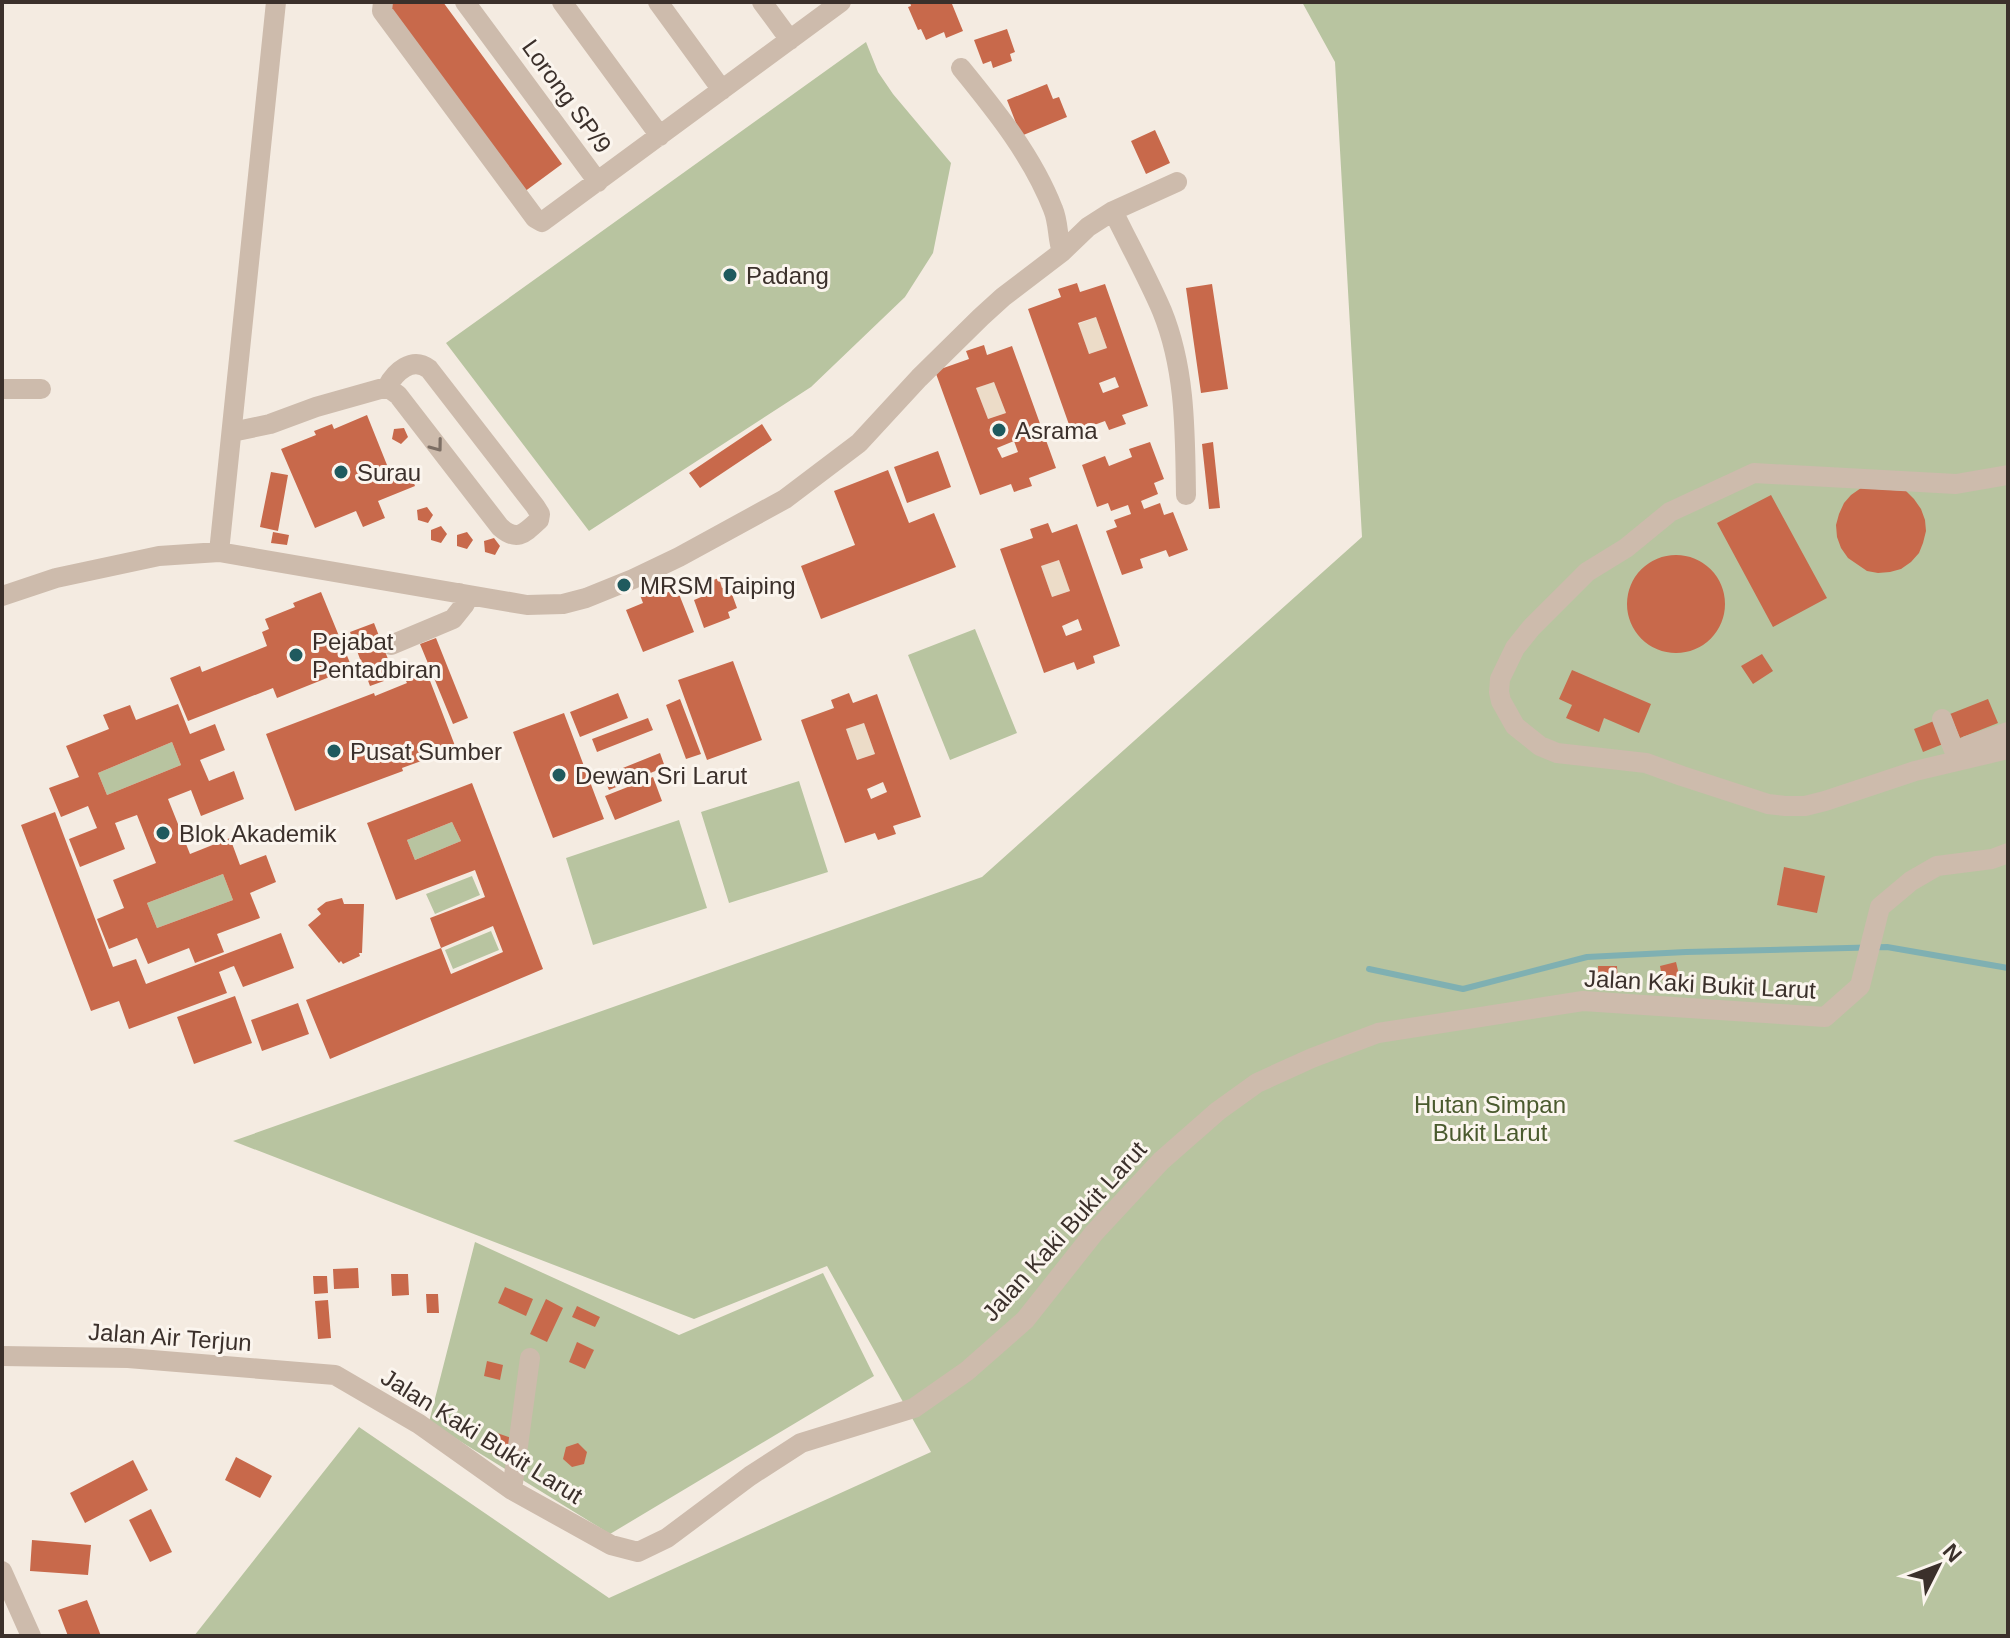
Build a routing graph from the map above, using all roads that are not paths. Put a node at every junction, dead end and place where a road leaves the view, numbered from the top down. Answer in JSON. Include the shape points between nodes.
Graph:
{"nodes":[{"id":1,"x":276,"y":2,"type":"edge"},
{"id":2,"x":383,"y":2,"type":"edge"},
{"id":3,"x":465,"y":2,"type":"edge"},
{"id":4,"x":562,"y":2,"type":"edge"},
{"id":5,"x":658,"y":2,"type":"edge"},
{"id":6,"x":762,"y":2,"type":"edge"},
{"id":7,"x":841,"y":2,"type":"edge"},
{"id":8,"x":790,"y":40,"type":"junction"},
{"id":9,"x":961,"y":68,"type":"dead end"},
{"id":10,"x":722,"y":90,"type":"junction"},
{"id":11,"x":660,"y":136,"type":"junction"},
{"id":12,"x":598,"y":182,"type":"junction"},
{"id":13,"x":1177,"y":182,"type":"dead end"},
{"id":14,"x":1113,"y":211,"type":"junction"},
{"id":15,"x":1062,"y":252,"type":"junction"},
{"id":16,"x":387,"y":387,"type":"junction"},
{"id":17,"x":2,"y":389,"type":"edge"},
{"id":18,"x":41,"y":389,"type":"dead end"},
{"id":19,"x":232,"y":432,"type":"junction"},
{"id":20,"x":2008,"y":475,"type":"edge"},
{"id":21,"x":1186,"y":495,"type":"dead end"},
{"id":22,"x":219,"y":552,"type":"junction"},
{"id":23,"x":459,"y":593,"type":"junction"},
{"id":24,"x":2,"y":596,"type":"edge"},
{"id":25,"x":391,"y":645,"type":"dead end"},
{"id":26,"x":1942,"y":719,"type":"dead end"},
{"id":27,"x":2008,"y":732,"type":"edge"},
{"id":28,"x":2008,"y":749,"type":"edge"},
{"id":29,"x":1962,"y":754,"type":"junction"},
{"id":30,"x":2008,"y":853,"type":"edge"},
{"id":31,"x":2,"y":1356,"type":"edge"},
{"id":32,"x":530,"y":1358,"type":"dead end"},
{"id":33,"x":335,"y":1375,"type":"joint"},
{"id":34,"x":512,"y":1490,"type":"junction"},
{"id":35,"x":2,"y":1571,"type":"edge"},
{"id":36,"x":31,"y":1636,"type":"edge"}],
"edges":[{"from":1,"to":19,"type":"street"},
{"from":2,"to":12,"type":"street","via":[[382,11],[535,218],[548,219]]},
{"from":3,"to":12,"type":"street","name":"Lorong SP/9"},
{"from":4,"to":11,"type":"street"},
{"from":5,"to":10,"type":"street"},
{"from":6,"to":8,"type":"street"},
{"from":7,"to":8,"type":"street"},
{"from":8,"to":10,"type":"street"},
{"from":9,"to":15,"type":"street","via":[[1025,155],[1054,211]]},
{"from":10,"to":11,"type":"street"},
{"from":11,"to":12,"type":"street"},
{"from":13,"to":14,"type":"street"},
{"from":14,"to":15,"type":"street"},
{"from":14,"to":21,"type":"street","via":[[1162,312],[1180,376]]},
{"from":15,"to":23,"type":"street","via":[[981,317],[859,443],[785,499],[679,557],[586,598],[527,605]]},
{"from":16,"to":16,"type":"street","one_way":true,"via":[[500,527],[515,536],[539,520],[535,506],[429,369],[410,365]]},
{"from":16,"to":19,"type":"street"},
{"from":17,"to":18,"type":"street"},
{"from":19,"to":22,"type":"street"},
{"from":20,"to":29,"type":"street","via":[[1956,484],[1754,473],[1670,512],[1587,572],[1531,628],[1500,679],[1501,701],[1515,726],[1540,746],[1557,753],[1646,763],[1768,804],[1805,806]]},
{"from":22,"to":23,"type":"street"},
{"from":22,"to":24,"type":"street","via":[[159,556],[56,578]]},
{"from":23,"to":25,"type":"street","via":[[465,604],[453,619]]},
{"from":26,"to":29,"type":"street"},
{"from":27,"to":29,"type":"street"},
{"from":28,"to":29,"type":"street"},
{"from":30,"to":34,"type":"street","name":"Jalan Kaki Bukit Larut","via":[[1937,866],[1880,907],[1860,986],[1825,1017],[1583,1001],[1378,1033],[1257,1083],[1161,1161],[1094,1233],[1025,1320],[967,1371],[914,1408],[801,1443],[667,1538],[638,1552],[611,1545]]},
{"from":31,"to":33,"type":"street","name":"Jalan Air Terjun","via":[[128,1358]]},
{"from":32,"to":34,"type":"street"},
{"from":33,"to":34,"type":"street","name":"Jalan Kaki Bukit Larut","via":[[419,1424]]},
{"from":35,"to":36,"type":"street"}]}
